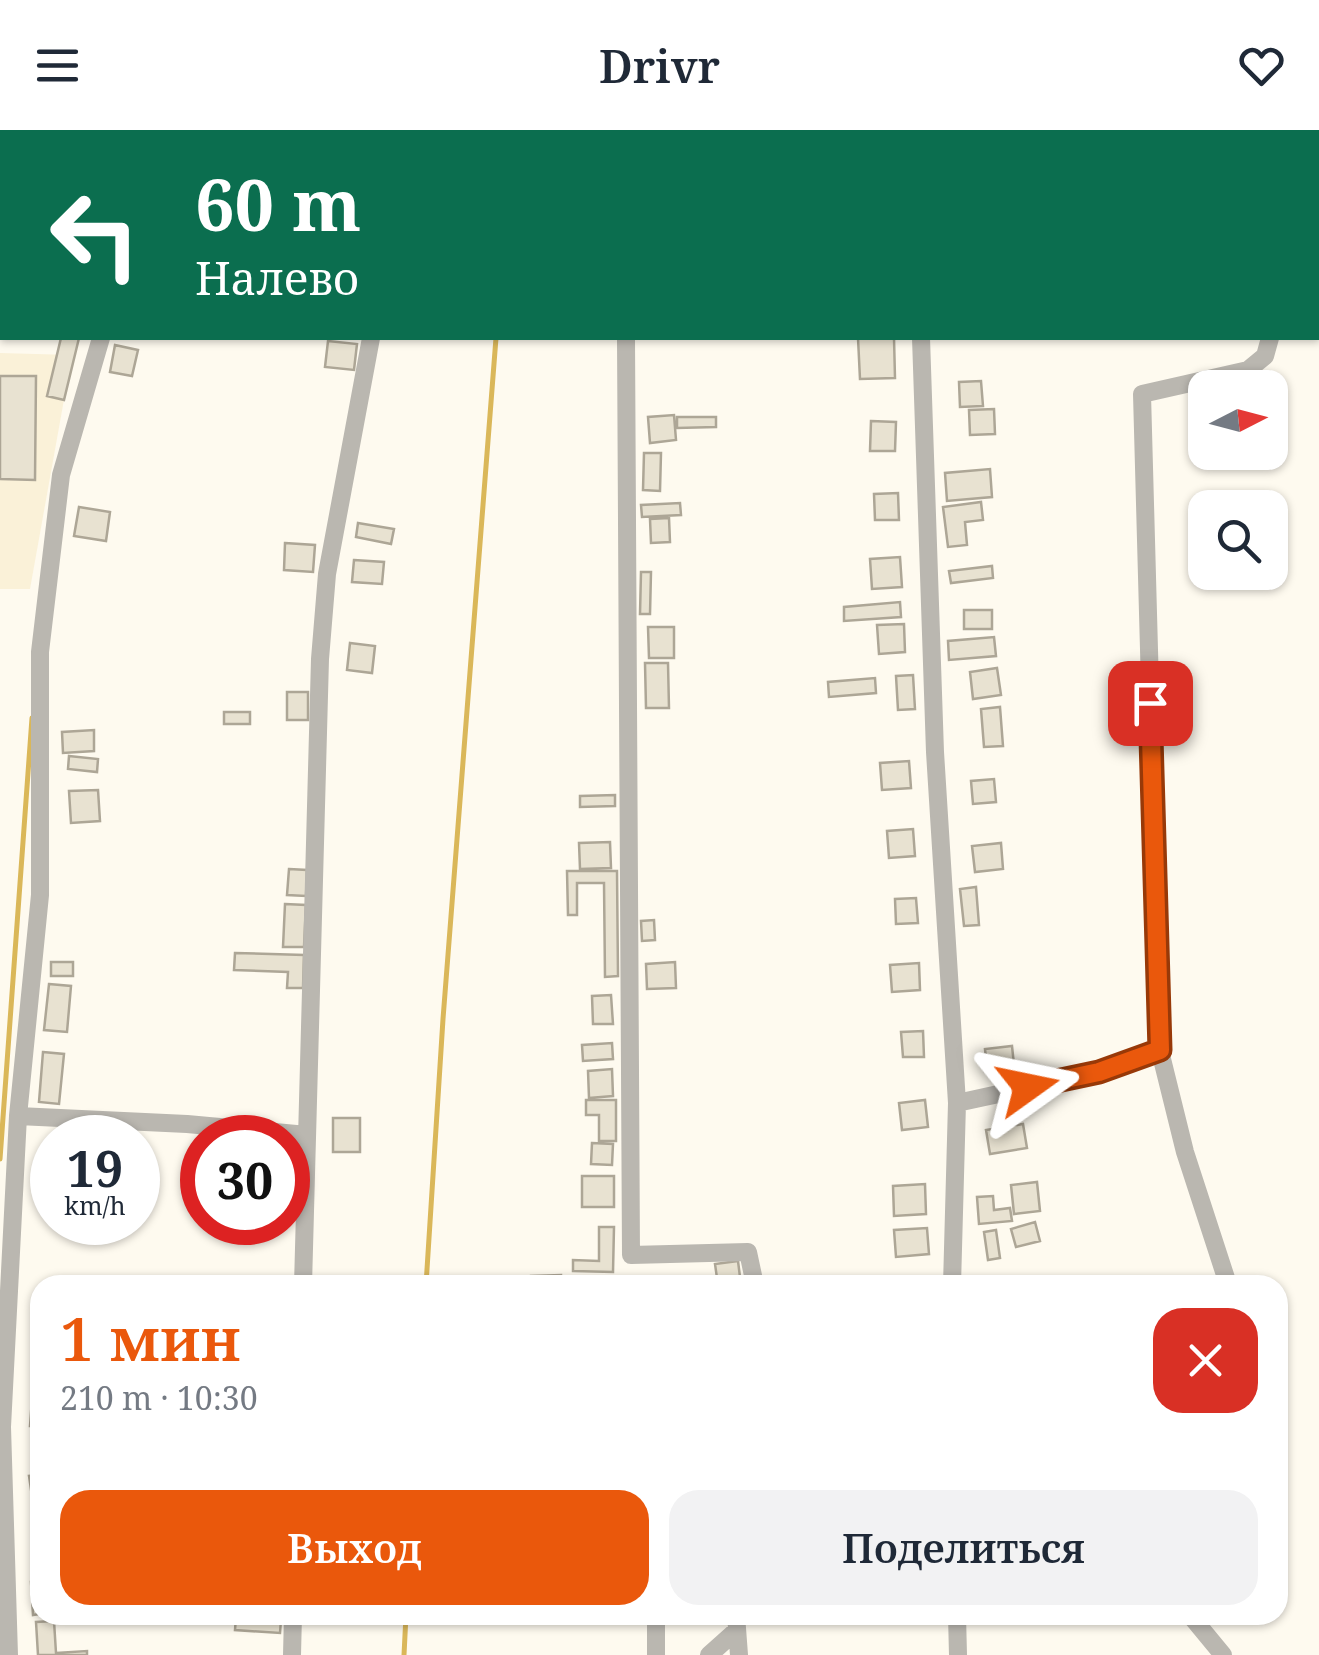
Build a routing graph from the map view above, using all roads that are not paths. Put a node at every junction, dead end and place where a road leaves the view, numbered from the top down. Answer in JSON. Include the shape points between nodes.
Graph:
{"nodes":[{"id":1,"x":100,"y":340,"type":"edge"},
{"id":2,"x":371,"y":340,"type":"edge"},
{"id":3,"x":626,"y":340,"type":"edge"},
{"id":4,"x":920,"y":340,"type":"edge"},
{"id":5,"x":1269,"y":340,"type":"edge"},
{"id":6,"x":1160,"y":1050,"type":"junction"},
{"id":7,"x":957,"y":1103,"type":"junction"},
{"id":8,"x":308,"y":1115,"type":"edge"},
{"id":9,"x":18,"y":1116,"type":"junction"},
{"id":10,"x":180,"y":1124,"type":"edge"},
{"id":11,"x":303,"y":1245,"type":"edge"},
{"id":12,"x":302,"y":1275,"type":"edge"},
{"id":13,"x":753,"y":1275,"type":"edge"},
{"id":14,"x":952,"y":1275,"type":"edge"},
{"id":15,"x":1225,"y":1275,"type":"edge"},
{"id":16,"x":294,"y":1625,"type":"edge"},
{"id":17,"x":656,"y":1625,"type":"edge"},
{"id":18,"x":734,"y":1625,"type":"edge"},
{"id":19,"x":737,"y":1625,"type":"edge"},
{"id":20,"x":957,"y":1625,"type":"edge"},
{"id":21,"x":1198,"y":1625,"type":"edge"},
{"id":22,"x":10,"y":1655,"type":"edge"},
{"id":23,"x":292,"y":1655,"type":"edge"},
{"id":24,"x":656,"y":1655,"type":"edge"},
{"id":25,"x":709,"y":1655,"type":"edge"},
{"id":26,"x":739,"y":1655,"type":"edge"},
{"id":27,"x":958,"y":1655,"type":"edge"},
{"id":28,"x":1223,"y":1655,"type":"edge"}],
"edges":[{"from":1,"to":9,"type":"street","via":[[61,475],[40,652],[40,896]]},
{"from":2,"to":8,"type":"street","via":[[327,574],[320,658]]},
{"from":3,"to":13,"type":"street","via":[[631,1256],[748,1252]]},
{"from":4,"to":7,"type":"street","via":[[935,752]]},
{"from":5,"to":6,"type":"street","via":[[1265,356],[1248,370],[1142,394]]},
{"from":6,"to":7,"type":"street","via":[[1099,1072]]},
{"from":6,"to":15,"type":"street"},
{"from":7,"to":14,"type":"street"},
{"from":9,"to":10,"type":"street"},
{"from":9,"to":22,"type":"street","via":[[2,1427]]},
{"from":11,"to":12,"type":"street"},
{"from":16,"to":23,"type":"street"},
{"from":17,"to":24,"type":"street"},
{"from":18,"to":25,"type":"street"},
{"from":19,"to":26,"type":"street"},
{"from":20,"to":27,"type":"street"},
{"from":21,"to":28,"type":"street"}]}
